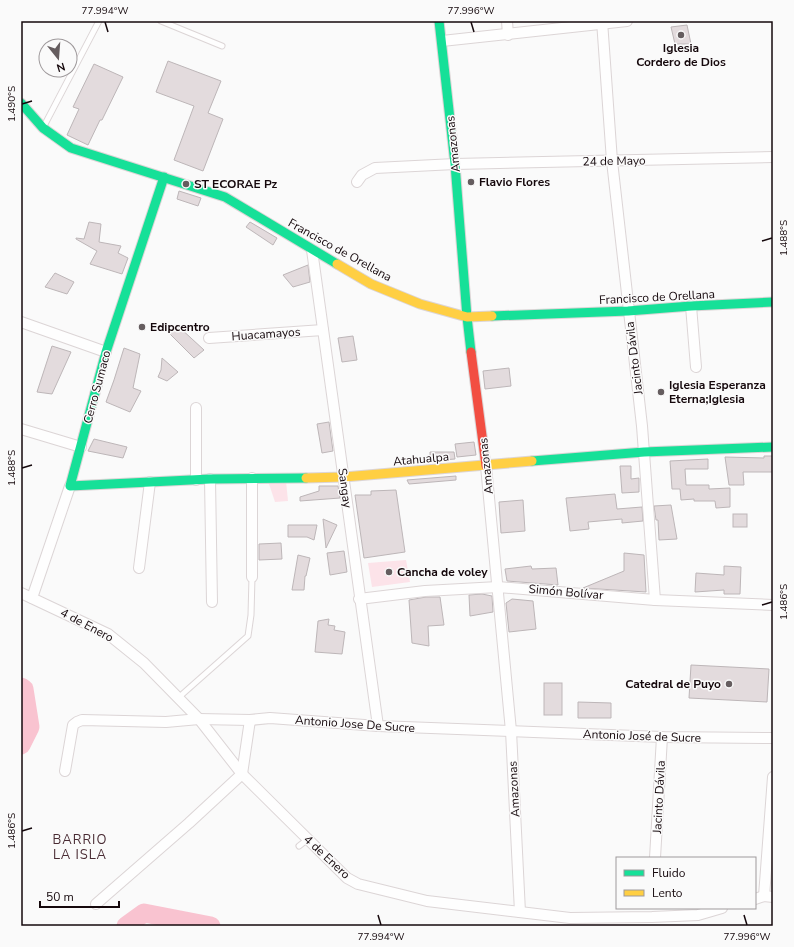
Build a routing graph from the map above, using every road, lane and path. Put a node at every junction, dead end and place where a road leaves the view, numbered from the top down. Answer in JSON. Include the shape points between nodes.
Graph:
{"nodes":[{"id":1,"x":99,"y":21,"type":"edge"},
{"id":2,"x":161,"y":21,"type":"edge"},
{"id":3,"x":439,"y":21,"type":"edge"},
{"id":4,"x":507,"y":21,"type":"edge"},
{"id":5,"x":627,"y":21,"type":"edge"},
{"id":6,"x":602,"y":22,"type":"edge"},
{"id":7,"x":508,"y":35,"type":"junction"},
{"id":8,"x":442,"y":41,"type":"junction"},
{"id":9,"x":222,"y":46,"type":"dead end"},
{"id":10,"x":21,"y":103,"type":"edge"},
{"id":11,"x":43,"y":128,"type":"junction"},
{"id":12,"x":773,"y":157,"type":"edge"},
{"id":13,"x":612,"y":161,"type":"junction"},
{"id":14,"x":455,"y":164,"type":"junction"},
{"id":15,"x":164,"y":177,"type":"junction"},
{"id":16,"x":357,"y":182,"type":"dead end"},
{"id":17,"x":312,"y":250,"type":"junction"},
{"id":18,"x":773,"y":302,"type":"edge"},
{"id":19,"x":691,"y":306,"type":"junction"},
{"id":20,"x":628,"y":311,"type":"junction"},
{"id":21,"x":467,"y":317,"type":"junction"},
{"id":22,"x":21,"y":322,"type":"edge"},
{"id":23,"x":323,"y":330,"type":"junction"},
{"id":24,"x":209,"y":338,"type":"dead end"},
{"id":25,"x":106,"y":352,"type":"junction"},
{"id":26,"x":696,"y":367,"type":"dead end"},
{"id":27,"x":196,"y":408,"type":"dead end"},
{"id":28,"x":21,"y":429,"type":"edge"},
{"id":29,"x":81,"y":447,"type":"junction"},
{"id":30,"x":773,"y":447,"type":"edge"},
{"id":31,"x":644,"y":452,"type":"junction"},
{"id":32,"x":486,"y":466,"type":"junction"},
{"id":33,"x":344,"y":477,"type":"junction"},
{"id":34,"x":252,"y":478,"type":"junction"},
{"id":35,"x":210,"y":479,"type":"junction"},
{"id":36,"x":196,"y":480,"type":"junction"},
{"id":37,"x":150,"y":482,"type":"junction"},
{"id":38,"x":70,"y":486,"type":"junction"},
{"id":39,"x":139,"y":568,"type":"dead end"},
{"id":40,"x":252,"y":577,"type":"joint"},
{"id":41,"x":498,"y":587,"type":"junction"},
{"id":42,"x":21,"y":593,"type":"edge"},
{"id":43,"x":32,"y":598,"type":"junction"},
{"id":44,"x":359,"y":599,"type":"junction"},
{"id":45,"x":655,"y":600,"type":"junction"},
{"id":46,"x":212,"y":602,"type":"dead end"},
{"id":47,"x":773,"y":605,"type":"edge"},
{"id":48,"x":178,"y":698,"type":"junction"},
{"id":49,"x":199,"y":719,"type":"junction"},
{"id":50,"x":250,"y":720,"type":"junction"},
{"id":51,"x":378,"y":726,"type":"junction"},
{"id":52,"x":511,"y":731,"type":"junction"},
{"id":53,"x":662,"y":737,"type":"junction"},
{"id":54,"x":773,"y":738,"type":"edge"},
{"id":55,"x":65,"y":771,"type":"dead end"},
{"id":56,"x":242,"y":774,"type":"junction"},
{"id":57,"x":773,"y":777,"type":"edge"},
{"id":58,"x":308,"y":839,"type":"junction"},
{"id":59,"x":299,"y":846,"type":"dead end"},
{"id":60,"x":655,"y":857,"type":"edge"},
{"id":61,"x":764,"y":897,"type":"edge"},
{"id":62,"x":96,"y":904,"type":"dead end"},
{"id":63,"x":719,"y":909,"type":"edge"},
{"id":64,"x":520,"y":912,"type":"junction"},
{"id":65,"x":652,"y":913,"type":"edge"}],
"edges":[{"from":1,"to":11,"type":"lane"},
{"from":2,"to":9,"type":"lane"},
{"from":3,"to":8,"type":"street","name":"Amazonas"},
{"from":4,"to":7,"type":"street"},
{"from":5,"to":6,"type":"street"},
{"from":6,"to":7,"type":"street"},
{"from":6,"to":13,"type":"street","name":"Jacinto Dávila"},
{"from":7,"to":8,"type":"street"},
{"from":8,"to":14,"type":"street","name":"Amazonas"},
{"from":10,"to":11,"type":"street","name":"Francisco de Orellana"},
{"from":11,"to":15,"type":"street","name":"Francisco de Orellana","via":[[71,148]]},
{"from":12,"to":13,"type":"street","name":"24 de Mayo"},
{"from":13,"to":14,"type":"street","name":"24 de Mayo"},
{"from":13,"to":20,"type":"street","name":"Jacinto Dávila"},
{"from":14,"to":16,"type":"street","name":"24 de Mayo","via":[[375,168],[362,175]]},
{"from":14,"to":21,"type":"street","name":"Amazonas"},
{"from":15,"to":17,"type":"street","name":"Francisco de Orellana","via":[[225,197]]},
{"from":15,"to":25,"type":"street","name":"Cerro Sumaco"},
{"from":17,"to":21,"type":"street","name":"Francisco de Orellana","via":[[371,284],[420,304]]},
{"from":17,"to":23,"type":"street","name":"Sangay"},
{"from":18,"to":19,"type":"street","name":"Francisco de Orellana"},
{"from":19,"to":20,"type":"street","name":"Francisco de Orellana"},
{"from":19,"to":26,"type":"street"},
{"from":20,"to":21,"type":"street","name":"Francisco de Orellana"},
{"from":20,"to":31,"type":"street","name":"Jacinto Dávila"},
{"from":21,"to":32,"type":"street","name":"Amazonas"},
{"from":22,"to":25,"type":"street"},
{"from":23,"to":24,"type":"street","name":"Huacamayos"},
{"from":23,"to":33,"type":"street","name":"Sangay"},
{"from":25,"to":29,"type":"street","name":"Cerro Sumaco"},
{"from":27,"to":36,"type":"street"},
{"from":28,"to":29,"type":"street"},
{"from":29,"to":38,"type":"street","name":"Cerro Sumaco"},
{"from":30,"to":31,"type":"street","name":"Atahualpa"},
{"from":31,"to":32,"type":"street","name":"Atahualpa"},
{"from":31,"to":45,"type":"street","name":"Jacinto Dávila"},
{"from":32,"to":33,"type":"street","name":"Atahualpa"},
{"from":32,"to":41,"type":"street","name":"Amazonas"},
{"from":33,"to":34,"type":"street","name":"Atahualpa"},
{"from":33,"to":44,"type":"street","name":"Sangay"},
{"from":34,"to":35,"type":"street","name":"Atahualpa"},
{"from":34,"to":40,"type":"street"},
{"from":35,"to":36,"type":"street","name":"Atahualpa"},
{"from":35,"to":46,"type":"street"},
{"from":36,"to":37,"type":"street","name":"Atahualpa"},
{"from":37,"to":38,"type":"street","name":"Atahualpa"},
{"from":37,"to":39,"type":"street"},
{"from":38,"to":43,"type":"street","name":"Cerro Sumaco"},
{"from":40,"to":48,"type":"lane","via":[[248,636]]},
{"from":41,"to":44,"type":"street","name":"Simón Bolívar","via":[[425,591]]},
{"from":41,"to":45,"type":"street","name":"Simón Bolívar"},
{"from":41,"to":52,"type":"street","name":"Amazonas"},
{"from":42,"to":43,"type":"street","name":"4 de Enero"},
{"from":43,"to":48,"type":"street","name":"4 de Enero","via":[[108,634],[144,663]]},
{"from":44,"to":51,"type":"street","name":"Sangay"},
{"from":45,"to":47,"type":"street","name":"Simón Bolívar"},
{"from":48,"to":49,"type":"street","name":"4 de Enero"},
{"from":49,"to":50,"type":"street","name":"Antonio Jose De Sucre"},
{"from":49,"to":55,"type":"street","name":"Antonio Jose De Sucre","via":[[166,722],[82,720],[73,725]]},
{"from":49,"to":56,"type":"street","name":"4 de Enero"},
{"from":50,"to":51,"type":"street","name":"Antonio Jose De Sucre","via":[[270,718]]},
{"from":50,"to":56,"type":"street"},
{"from":51,"to":52,"type":"street","name":"Antonio Jose De Sucre"},
{"from":52,"to":53,"type":"street","name":"Antonio José de Sucre"},
{"from":52,"to":64,"type":"street","name":"Amazonas"},
{"from":53,"to":54,"type":"street","name":"Antonio José de Sucre"},
{"from":53,"to":60,"type":"street","name":"Jacinto Dávila"},
{"from":56,"to":58,"type":"street","name":"4 de Enero"},
{"from":56,"to":62,"type":"street"},
{"from":57,"to":61,"type":"street"},
{"from":58,"to":59,"type":"lane"},
{"from":58,"to":64,"type":"street","name":"4 de Enero","via":[[347,878],[358,884],[427,901]]},
{"from":63,"to":65,"type":"street","name":"4 de Enero","via":[[698,915]]},
{"from":64,"to":65,"type":"street","name":"4 de Enero","via":[[570,918]]}]}
